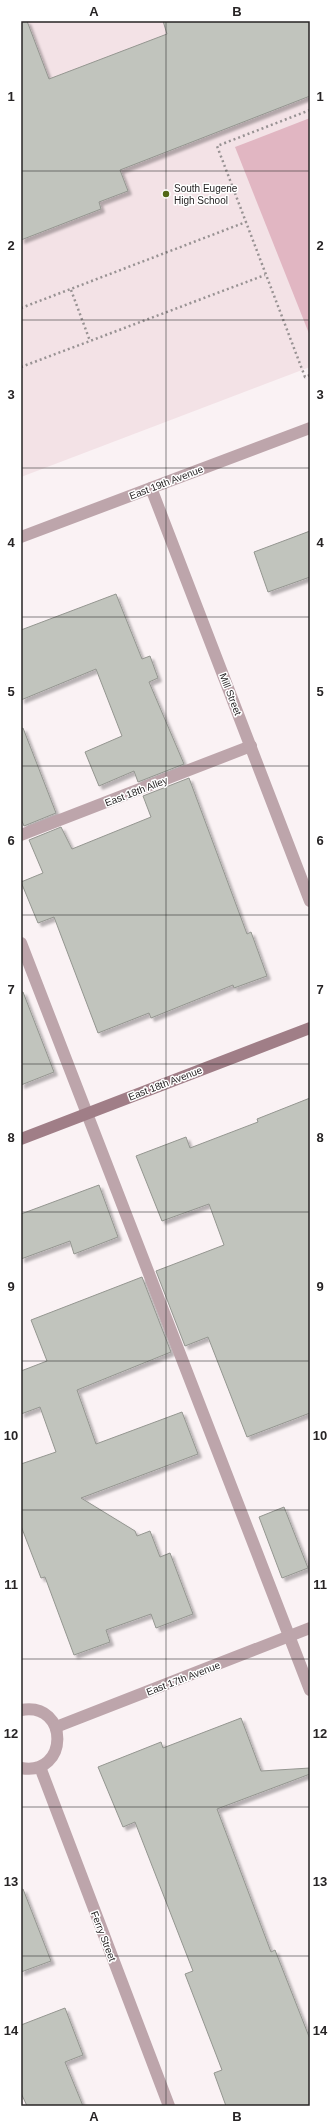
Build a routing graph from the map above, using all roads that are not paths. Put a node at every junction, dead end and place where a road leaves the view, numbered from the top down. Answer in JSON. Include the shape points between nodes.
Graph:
{"nodes":[{"id":1,"x":310,"y":428,"type":"edge"},
{"id":2,"x":151,"y":488,"type":"junction"},
{"id":3,"x":21,"y":537,"type":"edge"},
{"id":4,"x":251,"y":746,"type":"junction"},
{"id":5,"x":21,"y":835,"type":"edge"},
{"id":6,"x":310,"y":901,"type":"edge"},
{"id":7,"x":21,"y":943,"type":"edge"},
{"id":8,"x":310,"y":1028,"type":"edge"},
{"id":9,"x":86,"y":1113,"type":"junction"},
{"id":10,"x":21,"y":1139,"type":"edge"},
{"id":11,"x":310,"y":1628,"type":"edge"},
{"id":12,"x":289,"y":1636,"type":"junction"},
{"id":13,"x":310,"y":1690,"type":"edge"},
{"id":14,"x":21,"y":1710,"type":"edge"},
{"id":15,"x":56,"y":1727,"type":"junction"},
{"id":16,"x":40,"y":1767,"type":"junction"},
{"id":17,"x":21,"y":1768,"type":"edge"},
{"id":18,"x":169,"y":2106,"type":"edge"}],
"edges":[{"from":1,"to":2,"type":"street","name":"East 19th Avenue"},
{"from":2,"to":3,"type":"street","name":"East 19th Avenue"},
{"from":2,"to":4,"type":"street","name":"Mill Street"},
{"from":4,"to":5,"type":"street","name":"East 18th Alley"},
{"from":4,"to":6,"type":"street","name":"Mill Street"},
{"from":7,"to":9,"type":"street"},
{"from":8,"to":9,"type":"main road","name":"East 18th Avenue"},
{"from":9,"to":10,"type":"main road","name":"East 18th Avenue"},
{"from":9,"to":12,"type":"street"},
{"from":11,"to":12,"type":"street","name":"East 17th Avenue"},
{"from":12,"to":13,"type":"street"},
{"from":12,"to":15,"type":"street","name":"East 17th Avenue"},
{"from":14,"to":15,"type":"street","via":[[40,1711],[50,1717]]},
{"from":15,"to":16,"type":"street","via":[[56,1750],[50,1760]]},
{"from":16,"to":17,"type":"street"},
{"from":16,"to":18,"type":"street","name":"Ferry Street"}]}
